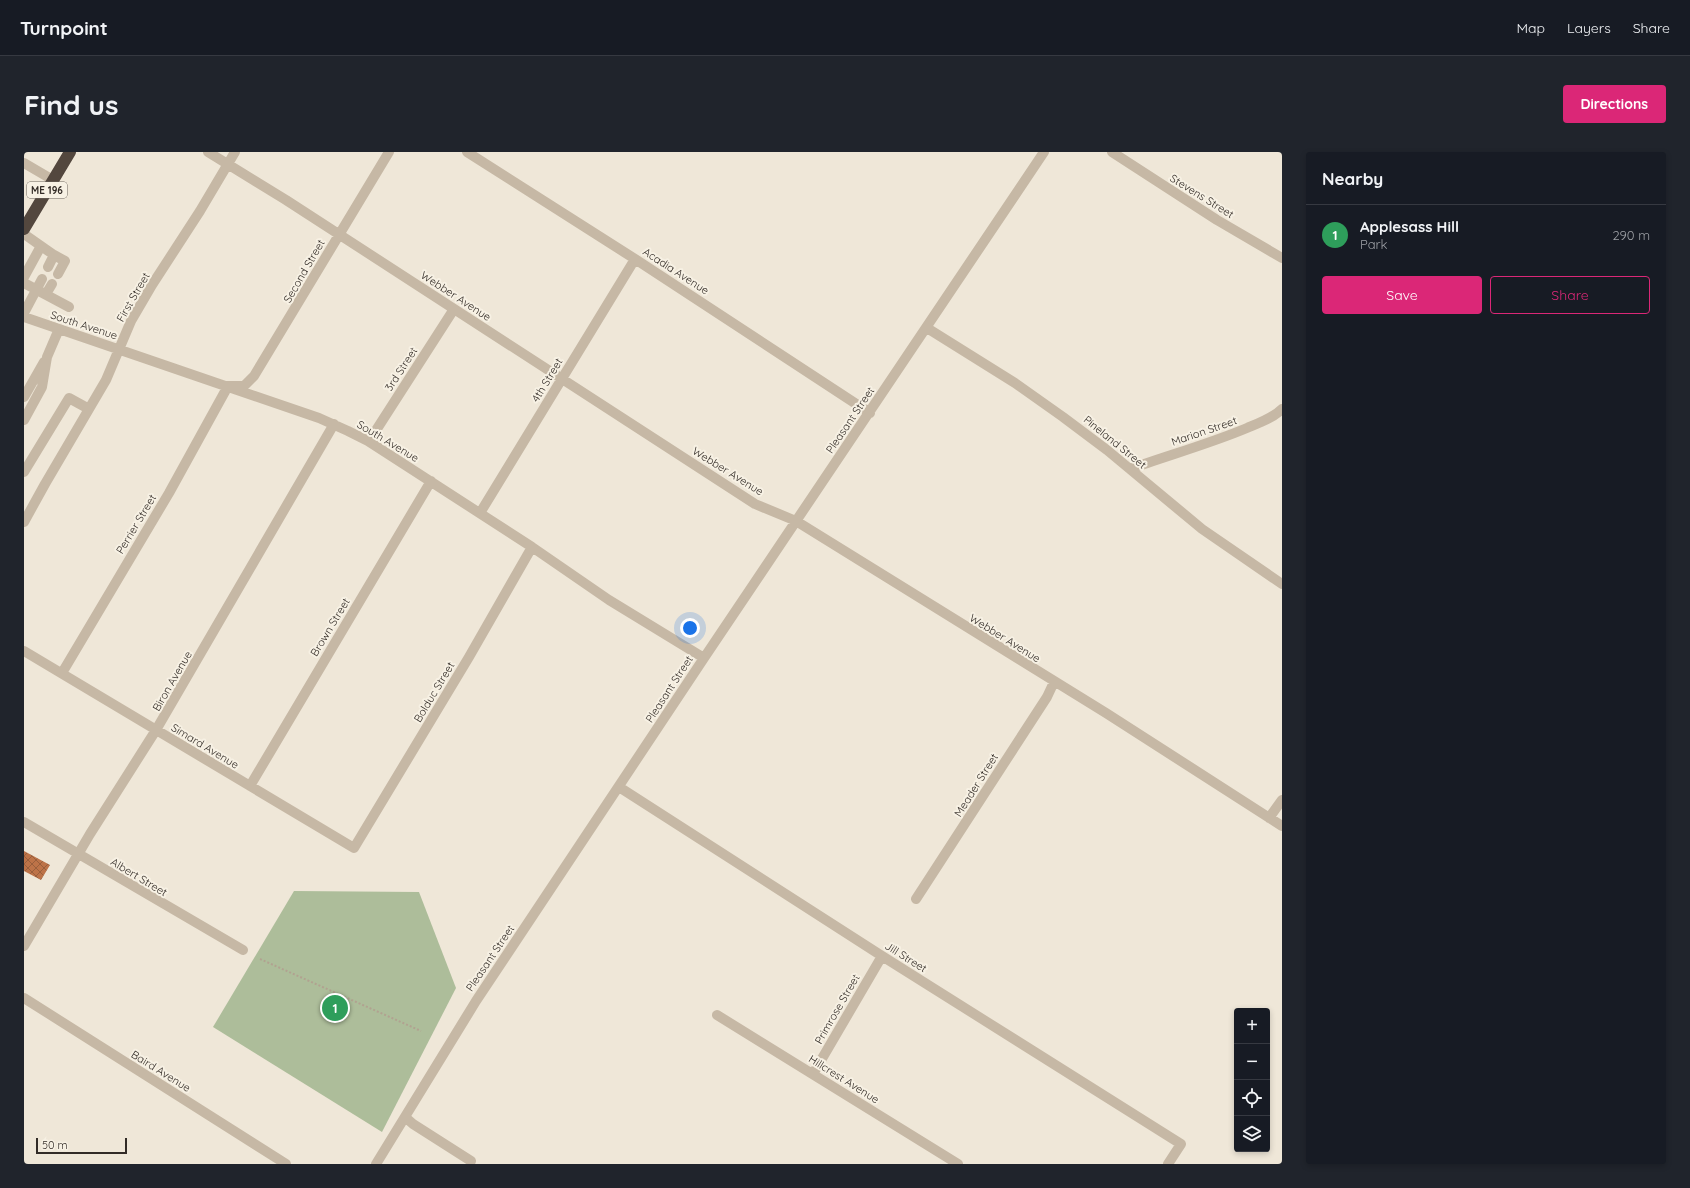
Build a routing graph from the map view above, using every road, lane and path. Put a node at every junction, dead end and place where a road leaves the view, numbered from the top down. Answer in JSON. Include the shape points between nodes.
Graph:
{"nodes":[{"id":1,"x":70,"y":152,"type":"edge"},
{"id":2,"x":208,"y":152,"type":"edge"},
{"id":3,"x":235,"y":152,"type":"edge"},
{"id":4,"x":389,"y":152,"type":"edge"},
{"id":5,"x":467,"y":152,"type":"edge"},
{"id":6,"x":1044,"y":152,"type":"edge"},
{"id":7,"x":1112,"y":152,"type":"edge"},
{"id":8,"x":24,"y":163,"type":"edge"},
{"id":9,"x":227,"y":164,"type":"junction"},
{"id":10,"x":53,"y":180,"type":"junction"},
{"id":11,"x":24,"y":229,"type":"edge"},
{"id":12,"x":24,"y":234,"type":"edge"},
{"id":13,"x":339,"y":235,"type":"junction"},
{"id":14,"x":41,"y":246,"type":"junction"},
{"id":15,"x":54,"y":255,"type":"junction"},
{"id":16,"x":1282,"y":258,"type":"edge"},
{"id":17,"x":635,"y":259,"type":"junction"},
{"id":18,"x":48,"y":267,"type":"dead end"},
{"id":19,"x":58,"y":274,"type":"dead end"},
{"id":20,"x":24,"y":277,"type":"edge"},
{"id":21,"x":42,"y":278,"type":"dead end"},
{"id":22,"x":24,"y":283,"type":"edge"},
{"id":23,"x":52,"y":284,"type":"dead end"},
{"id":24,"x":36,"y":289,"type":"junction"},
{"id":25,"x":46,"y":294,"type":"junction"},
{"id":26,"x":69,"y":307,"type":"dead end"},
{"id":27,"x":454,"y":309,"type":"junction"},
{"id":28,"x":24,"y":313,"type":"edge"},
{"id":29,"x":24,"y":318,"type":"edge"},
{"id":30,"x":928,"y":328,"type":"junction"},
{"id":31,"x":59,"y":329,"type":"junction"},
{"id":32,"x":120,"y":349,"type":"junction"},
{"id":33,"x":47,"y":357,"type":"junction"},
{"id":34,"x":562,"y":379,"type":"junction"},
{"id":35,"x":228,"y":386,"type":"junction"},
{"id":36,"x":24,"y":397,"type":"edge"},
{"id":37,"x":89,"y":409,"type":"junction"},
{"id":38,"x":1282,"y":410,"type":"edge"},
{"id":39,"x":870,"y":412,"type":"junction"},
{"id":40,"x":24,"y":420,"type":"edge"},
{"id":41,"x":334,"y":424,"type":"junction"},
{"id":42,"x":368,"y":441,"type":"junction"},
{"id":43,"x":1130,"y":469,"type":"junction"},
{"id":44,"x":24,"y":472,"type":"edge"},
{"id":45,"x":431,"y":481,"type":"junction"},
{"id":46,"x":480,"y":513,"type":"junction"},
{"id":47,"x":25,"y":518,"type":"edge"},
{"id":48,"x":796,"y":521,"type":"junction"},
{"id":49,"x":532,"y":547,"type":"junction"},
{"id":50,"x":1282,"y":584,"type":"edge"},
{"id":51,"x":24,"y":651,"type":"edge"},
{"id":52,"x":704,"y":658,"type":"junction"},
{"id":53,"x":62,"y":673,"type":"junction"},
{"id":54,"x":1054,"y":682,"type":"junction"},
{"id":55,"x":156,"y":730,"type":"junction"},
{"id":56,"x":250,"y":786,"type":"junction"},
{"id":57,"x":619,"y":788,"type":"junction"},
{"id":58,"x":1282,"y":800,"type":"edge"},
{"id":59,"x":1270,"y":818,"type":"junction"},
{"id":60,"x":24,"y":822,"type":"edge"},
{"id":61,"x":1282,"y":826,"type":"edge"},
{"id":62,"x":354,"y":848,"type":"joint"},
{"id":63,"x":78,"y":854,"type":"junction"},
{"id":64,"x":916,"y":899,"type":"dead end"},
{"id":65,"x":24,"y":946,"type":"edge"},
{"id":66,"x":243,"y":950,"type":"dead end"},
{"id":67,"x":882,"y":956,"type":"junction"},
{"id":68,"x":260,"y":959,"type":"dead end"},
{"id":69,"x":24,"y":998,"type":"edge"},
{"id":70,"x":717,"y":1015,"type":"dead end"},
{"id":71,"x":421,"y":1031,"type":"dead end"},
{"id":72,"x":813,"y":1074,"type":"junction"},
{"id":73,"x":405,"y":1117,"type":"junction"},
{"id":74,"x":471,"y":1161,"type":"dead end"},
{"id":75,"x":286,"y":1164,"type":"edge"},
{"id":76,"x":376,"y":1164,"type":"edge"},
{"id":77,"x":958,"y":1164,"type":"edge"},
{"id":78,"x":1168,"y":1164,"type":"edge"}],
"edges":[{"from":1,"to":10,"type":"highway","number":"ME 196"},
{"from":2,"to":9,"type":"street","name":"Webber Avenue"},
{"from":3,"to":9,"type":"street","name":"First Street"},
{"from":4,"to":13,"type":"street","name":"Second Street"},
{"from":5,"to":17,"type":"street","name":"Acadia Avenue"},
{"from":6,"to":30,"type":"street","name":"Pleasant Street"},
{"from":7,"to":16,"type":"street","name":"Stevens Street","via":[[1217,220]]},
{"from":8,"to":10,"type":"street"},
{"from":9,"to":13,"type":"street","name":"Webber Avenue"},
{"from":9,"to":32,"type":"street","name":"First Street","via":[[131,321]]},
{"from":10,"to":11,"type":"highway","number":"ME 196"},
{"from":12,"to":14,"type":"street"},
{"from":13,"to":27,"type":"street","name":"Webber Avenue"},
{"from":13,"to":35,"type":"street","name":"Second Street","via":[[254,376],[244,386]]},
{"from":14,"to":15,"type":"street"},
{"from":14,"to":20,"type":"street"},
{"from":15,"to":18,"type":"street"},
{"from":15,"to":19,"type":"street","via":[[65,261]]},
{"from":17,"to":34,"type":"street","name":"4th Street"},
{"from":17,"to":39,"type":"street","name":"Acadia Avenue"},
{"from":21,"to":24,"type":"street"},
{"from":22,"to":24,"type":"street"},
{"from":23,"to":25,"type":"street"},
{"from":24,"to":25,"type":"street"},
{"from":24,"to":28,"type":"street"},
{"from":25,"to":26,"type":"street"},
{"from":27,"to":34,"type":"street","name":"Webber Avenue"},
{"from":27,"to":42,"type":"street","name":"3rd Street"},
{"from":29,"to":31,"type":"street","name":"South Avenue"},
{"from":30,"to":39,"type":"street","name":"Pleasant Street"},
{"from":30,"to":43,"type":"street","name":"Pineland Street","via":[[1015,383],[1076,426]]},
{"from":31,"to":32,"type":"street","name":"South Avenue"},
{"from":31,"to":33,"type":"street"},
{"from":32,"to":35,"type":"street","name":"South Avenue"},
{"from":32,"to":37,"type":"street","name":"First Street"},
{"from":33,"to":36,"type":"street"},
{"from":33,"to":40,"type":"street","via":[[42,387]]},
{"from":34,"to":46,"type":"street","name":"4th Street"},
{"from":34,"to":48,"type":"street","name":"Webber Avenue","via":[[755,504]]},
{"from":35,"to":41,"type":"street","name":"South Avenue"},
{"from":35,"to":53,"type":"street","name":"Perrier Street","via":[[169,493]]},
{"from":37,"to":44,"type":"street","via":[[69,398]]},
{"from":37,"to":47,"type":"street","name":"First Street"},
{"from":38,"to":43,"type":"street","name":"Marion Street","via":[[1237,432]]},
{"from":39,"to":48,"type":"street","name":"Pleasant Street"},
{"from":41,"to":42,"type":"street","name":"South Avenue"},
{"from":41,"to":55,"type":"street","name":"Biron Avenue"},
{"from":42,"to":45,"type":"street","name":"South Avenue"},
{"from":43,"to":50,"type":"street","name":"Pineland Street","via":[[1202,529]]},
{"from":45,"to":46,"type":"street","name":"South Avenue"},
{"from":45,"to":56,"type":"street","name":"Brown Street"},
{"from":46,"to":49,"type":"street","name":"South Avenue"},
{"from":48,"to":52,"type":"street","name":"Pleasant Street"},
{"from":48,"to":54,"type":"street","name":"Webber Avenue"},
{"from":49,"to":52,"type":"street","name":"South Avenue","via":[[609,600]]},
{"from":49,"to":62,"type":"street","name":"Bolduc Street","via":[[469,658]]},
{"from":51,"to":53,"type":"street","name":"Simard Avenue"},
{"from":52,"to":57,"type":"street","name":"Pleasant Street"},
{"from":53,"to":55,"type":"street","name":"Simard Avenue"},
{"from":54,"to":59,"type":"street","name":"Webber Avenue"},
{"from":54,"to":64,"type":"street","name":"Meader Street","via":[[1047,697]]},
{"from":55,"to":56,"type":"street","name":"Simard Avenue"},
{"from":55,"to":63,"type":"street","name":"Biron Avenue"},
{"from":56,"to":62,"type":"street","name":"Simard Avenue"},
{"from":57,"to":67,"type":"street","name":"Jill Street"},
{"from":57,"to":73,"type":"street","name":"Pleasant Street","via":[[476,1001]]},
{"from":58,"to":59,"type":"street"},
{"from":59,"to":61,"type":"street","name":"Webber Avenue"},
{"from":60,"to":63,"type":"street","name":"Albert Street"},
{"from":63,"to":65,"type":"street","name":"Biron Avenue"},
{"from":63,"to":66,"type":"street","name":"Albert Street"},
{"from":67,"to":72,"type":"street","name":"Primrose Street"},
{"from":67,"to":78,"type":"street","name":"Jill Street","via":[[1181,1144]]},
{"from":68,"to":71,"type":"path"},
{"from":69,"to":75,"type":"street","name":"Baird Avenue"},
{"from":70,"to":72,"type":"street","name":"Hillcrest Avenue"},
{"from":72,"to":77,"type":"street","name":"Hillcrest Avenue"},
{"from":73,"to":74,"type":"street"},
{"from":73,"to":76,"type":"street","name":"Pleasant Street"}]}
